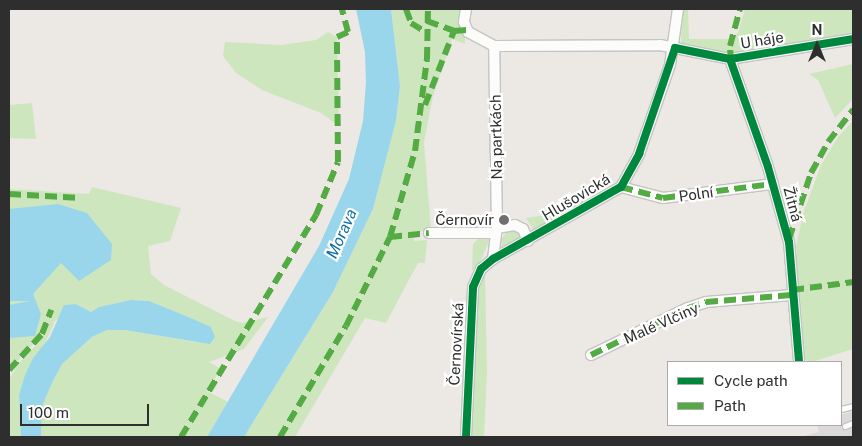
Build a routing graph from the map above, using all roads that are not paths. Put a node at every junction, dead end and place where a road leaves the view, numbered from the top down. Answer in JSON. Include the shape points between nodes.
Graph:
{"nodes":[{"id":1,"x":466,"y":9,"type":"edge"},
{"id":2,"x":678,"y":9,"type":"edge"},
{"id":3,"x":853,"y":39,"type":"edge"},
{"id":4,"x":494,"y":46,"type":"junction"},
{"id":5,"x":675,"y":48,"type":"junction"},
{"id":6,"x":730,"y":58,"type":"junction"},
{"id":7,"x":773,"y":184,"type":"junction"},
{"id":8,"x":621,"y":187,"type":"junction"},
{"id":9,"x":497,"y":230,"type":"junction"},
{"id":10,"x":429,"y":233,"type":"dead end"},
{"id":11,"x":528,"y":241,"type":"junction"},
{"id":12,"x":493,"y":259,"type":"junction"},
{"id":13,"x":792,"y":295,"type":"junction"},
{"id":14,"x":591,"y":355,"type":"dead end"},
{"id":15,"x":799,"y":361,"type":"edge"},
{"id":16,"x":853,"y":423,"type":"edge"},
{"id":17,"x":845,"y":426,"type":"dead end"},
{"id":18,"x":466,"y":437,"type":"edge"}],
"edges":[{"from":1,"to":4,"type":"street","via":[[464,22],[468,32]]},
{"from":2,"to":5,"type":"street","name":"Hlušovická"},
{"from":3,"to":6,"type":"street","name":"U háje"},
{"from":4,"to":5,"type":"street","name":"U háje","via":[[653,45]]},
{"from":4,"to":9,"type":"street","name":"Na partkách"},
{"from":5,"to":6,"type":"street","name":"U háje"},
{"from":5,"to":8,"type":"street","name":"Hlušovická","via":[[640,154]]},
{"from":6,"to":7,"type":"street","name":"Žitná"},
{"from":7,"to":8,"type":"street","name":"Polní","via":[[662,198]]},
{"from":7,"to":13,"type":"street","name":"Žitná","via":[[788,242]]},
{"from":8,"to":11,"type":"street","name":"Hlušovická"},
{"from":9,"to":10,"type":"street"},
{"from":9,"to":11,"type":"street","via":[[515,225],[523,229]]},
{"from":9,"to":12,"type":"street","name":"Na partkách"},
{"from":11,"to":12,"type":"street","name":"Hlušovická"},
{"from":12,"to":18,"type":"street","name":"Černovírská","via":[[481,269],[473,287]]},
{"from":13,"to":14,"type":"street","name":"Malé Vlčiny","via":[[706,302]]},
{"from":13,"to":15,"type":"street","name":"Žitná"},
{"from":16,"to":17,"type":"lane"}]}
